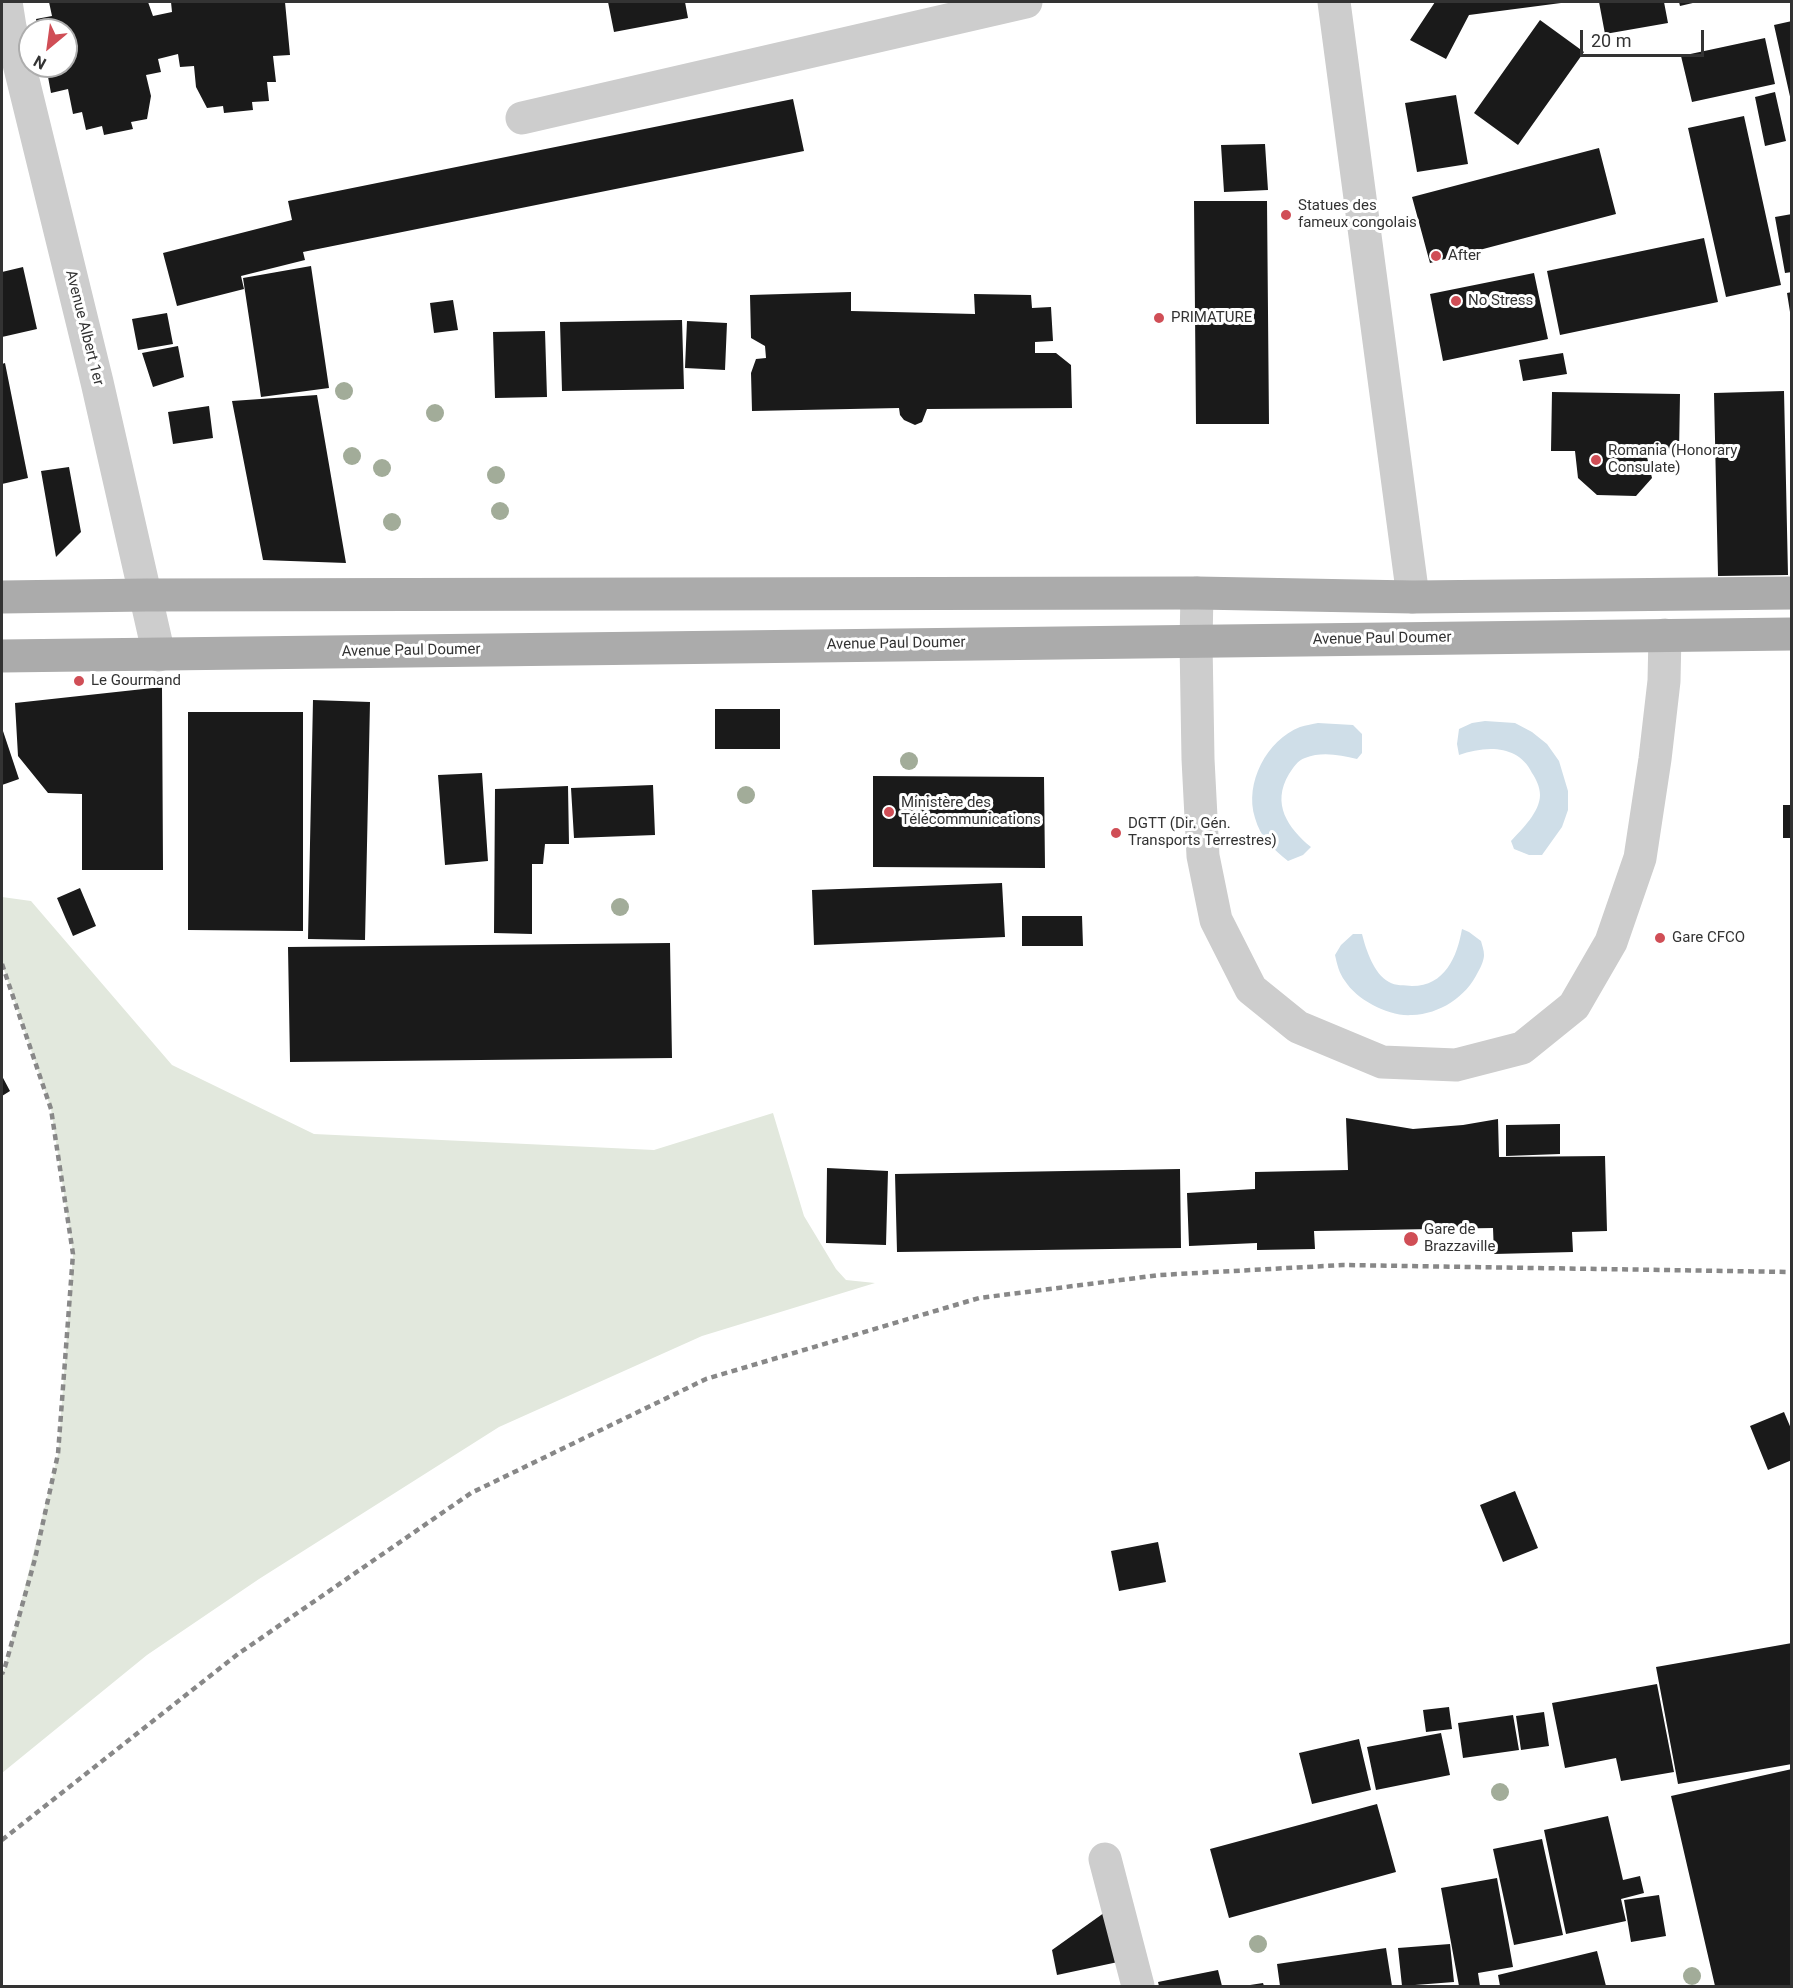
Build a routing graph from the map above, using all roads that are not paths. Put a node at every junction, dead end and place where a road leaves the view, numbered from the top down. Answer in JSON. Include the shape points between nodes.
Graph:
{"nodes":[{"id":1,"x":6,"y":2,"type":"edge"},
{"id":2,"x":1026,"y":2,"type":"edge"},
{"id":3,"x":1334,"y":2,"type":"edge"},
{"id":4,"x":522,"y":118,"type":"dead end"},
{"id":5,"x":1197,"y":593,"type":"junction"},
{"id":6,"x":1791,"y":593,"type":"edge"},
{"id":7,"x":906,"y":594,"type":"junction"},
{"id":8,"x":146,"y":595,"type":"junction"},
{"id":9,"x":2,"y":597,"type":"edge"},
{"id":10,"x":1413,"y":597,"type":"junction"},
{"id":11,"x":1791,"y":634,"type":"edge"},
{"id":12,"x":1665,"y":635,"type":"junction"},
{"id":13,"x":1196,"y":642,"type":"junction"},
{"id":14,"x":907,"y":644,"type":"junction"},
{"id":15,"x":159,"y":655,"type":"junction"},
{"id":16,"x":2,"y":656,"type":"edge"},
{"id":17,"x":1105,"y":1859,"type":"dead end"},
{"id":18,"x":1138,"y":1986,"type":"edge"}],
"edges":[{"from":1,"to":8,"type":"street","name":"Avenue Albert 1er"},
{"from":2,"to":4,"type":"street"},
{"from":3,"to":10,"type":"street"},
{"from":5,"to":7,"type":"main road"},
{"from":5,"to":10,"type":"main road"},
{"from":5,"to":13,"type":"street"},
{"from":6,"to":10,"type":"main road"},
{"from":7,"to":8,"type":"main road"},
{"from":7,"to":14,"type":"main road"},
{"from":8,"to":9,"type":"main road"},
{"from":8,"to":15,"type":"street","name":"Avenue Albert 1er"},
{"from":11,"to":12,"type":"main road","name":"Avenue Paul Doumer"},
{"from":12,"to":13,"type":"main road","name":"Avenue Paul Doumer"},
{"from":12,"to":13,"type":"street","via":[[1664,681],[1640,858],[1611,942],[1574,1006],[1522,1048],[1456,1065],[1382,1062],[1298,1027],[1251,989],[1216,920],[1203,856]]},
{"from":13,"to":14,"type":"main road","name":"Avenue Paul Doumer"},
{"from":14,"to":15,"type":"main road","name":"Avenue Paul Doumer"},
{"from":15,"to":16,"type":"main road","name":"Avenue Paul Doumer"},
{"from":17,"to":18,"type":"street"}]}
